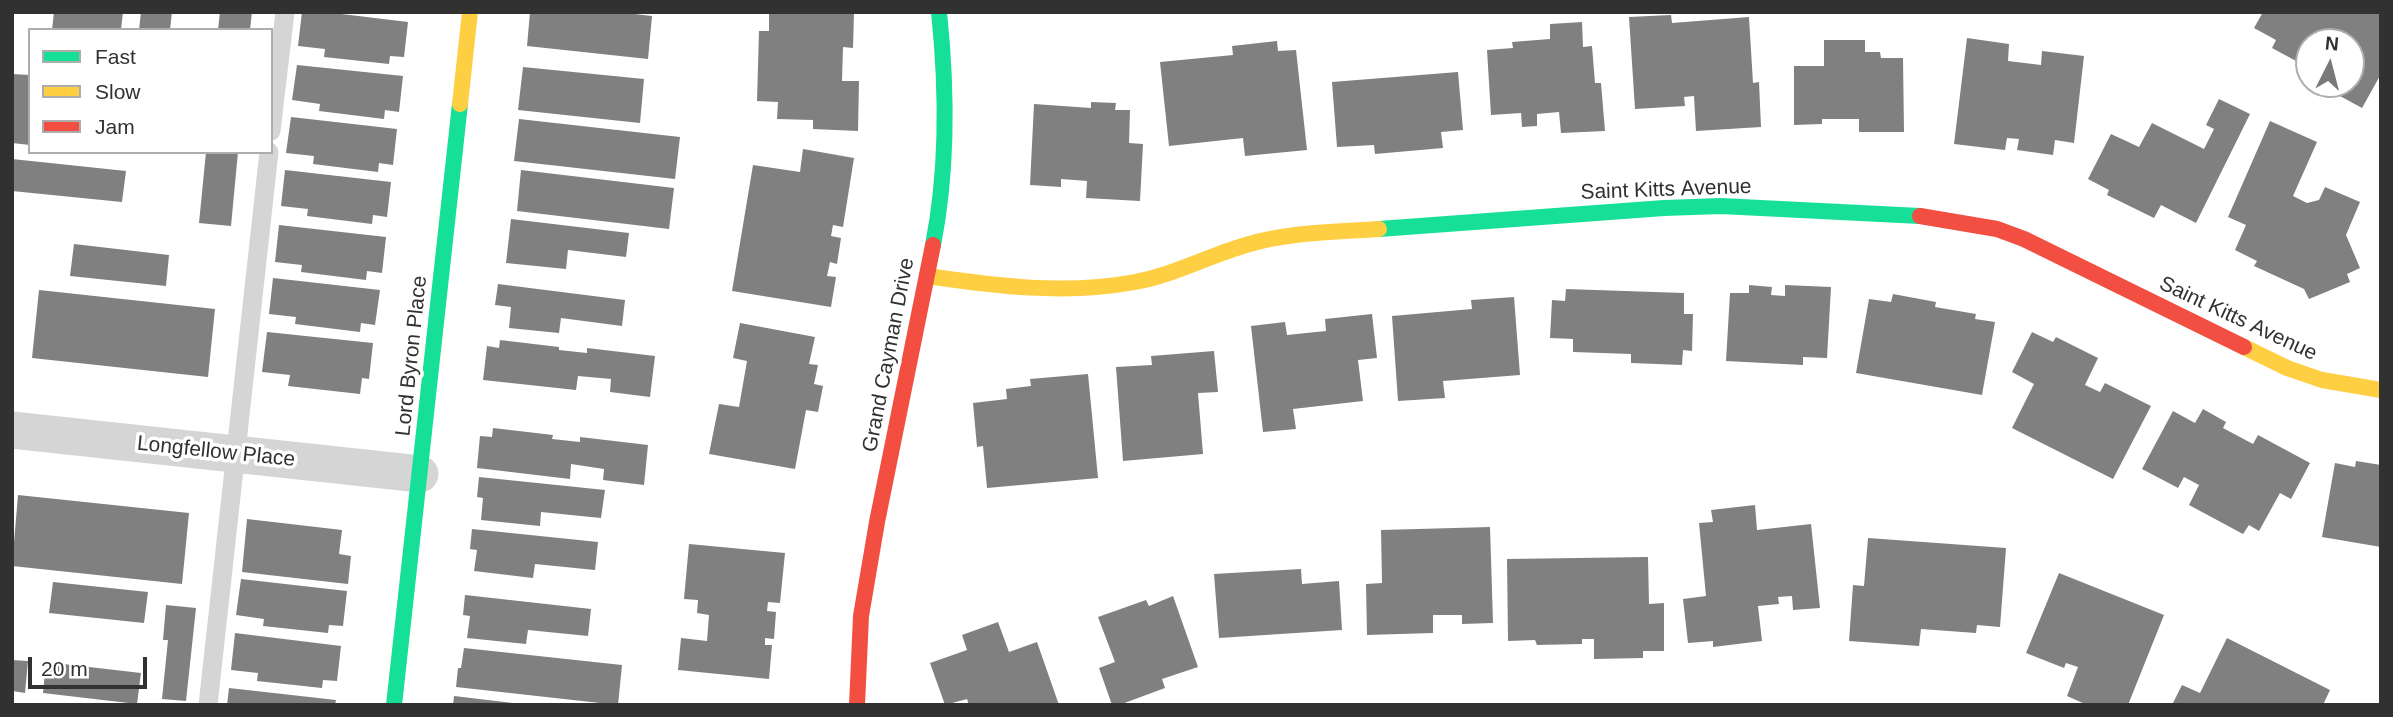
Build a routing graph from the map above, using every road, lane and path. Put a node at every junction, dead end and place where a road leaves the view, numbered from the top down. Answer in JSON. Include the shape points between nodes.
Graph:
{"nodes":[{"id":1,"x":285,"y":12,"type":"edge"},
{"id":2,"x":470,"y":12,"type":"edge"},
{"id":3,"x":939,"y":12,"type":"edge"},
{"id":4,"x":273,"y":114,"type":"edge"},
{"id":5,"x":269,"y":154,"type":"edge"},
{"id":6,"x":927,"y":276,"type":"junction"},
{"id":7,"x":2381,"y":390,"type":"edge"},
{"id":8,"x":12,"y":430,"type":"edge"},
{"id":9,"x":235,"y":454,"type":"junction"},
{"id":10,"x":420,"y":474,"type":"junction"},
{"id":11,"x":208,"y":705,"type":"edge"},
{"id":12,"x":394,"y":705,"type":"edge"},
{"id":13,"x":857,"y":705,"type":"edge"}],
"edges":[{"from":1,"to":4,"type":"lane"},
{"from":2,"to":10,"type":"street","name":"Lord Byron Place"},
{"from":3,"to":6,"type":"street","name":"Grand Cayman Drive","via":[[946,106],[943,181]]},
{"from":5,"to":9,"type":"lane"},
{"from":6,"to":7,"type":"street","name":"Saint Kitts Avenue","via":[[1004,287],[1092,290],[1150,279],[1248,244],[1306,234],[1690,207],[1924,216],[1984,226],[2024,239],[2287,368],[2322,380]]},
{"from":6,"to":13,"type":"street","name":"Grand Cayman Drive","via":[[861,616]]},
{"from":8,"to":9,"type":"street","name":"Longfellow Place"},
{"from":9,"to":10,"type":"street","name":"Longfellow Place"},
{"from":9,"to":11,"type":"lane"},
{"from":10,"to":12,"type":"street","name":"Lord Byron Place"}]}
